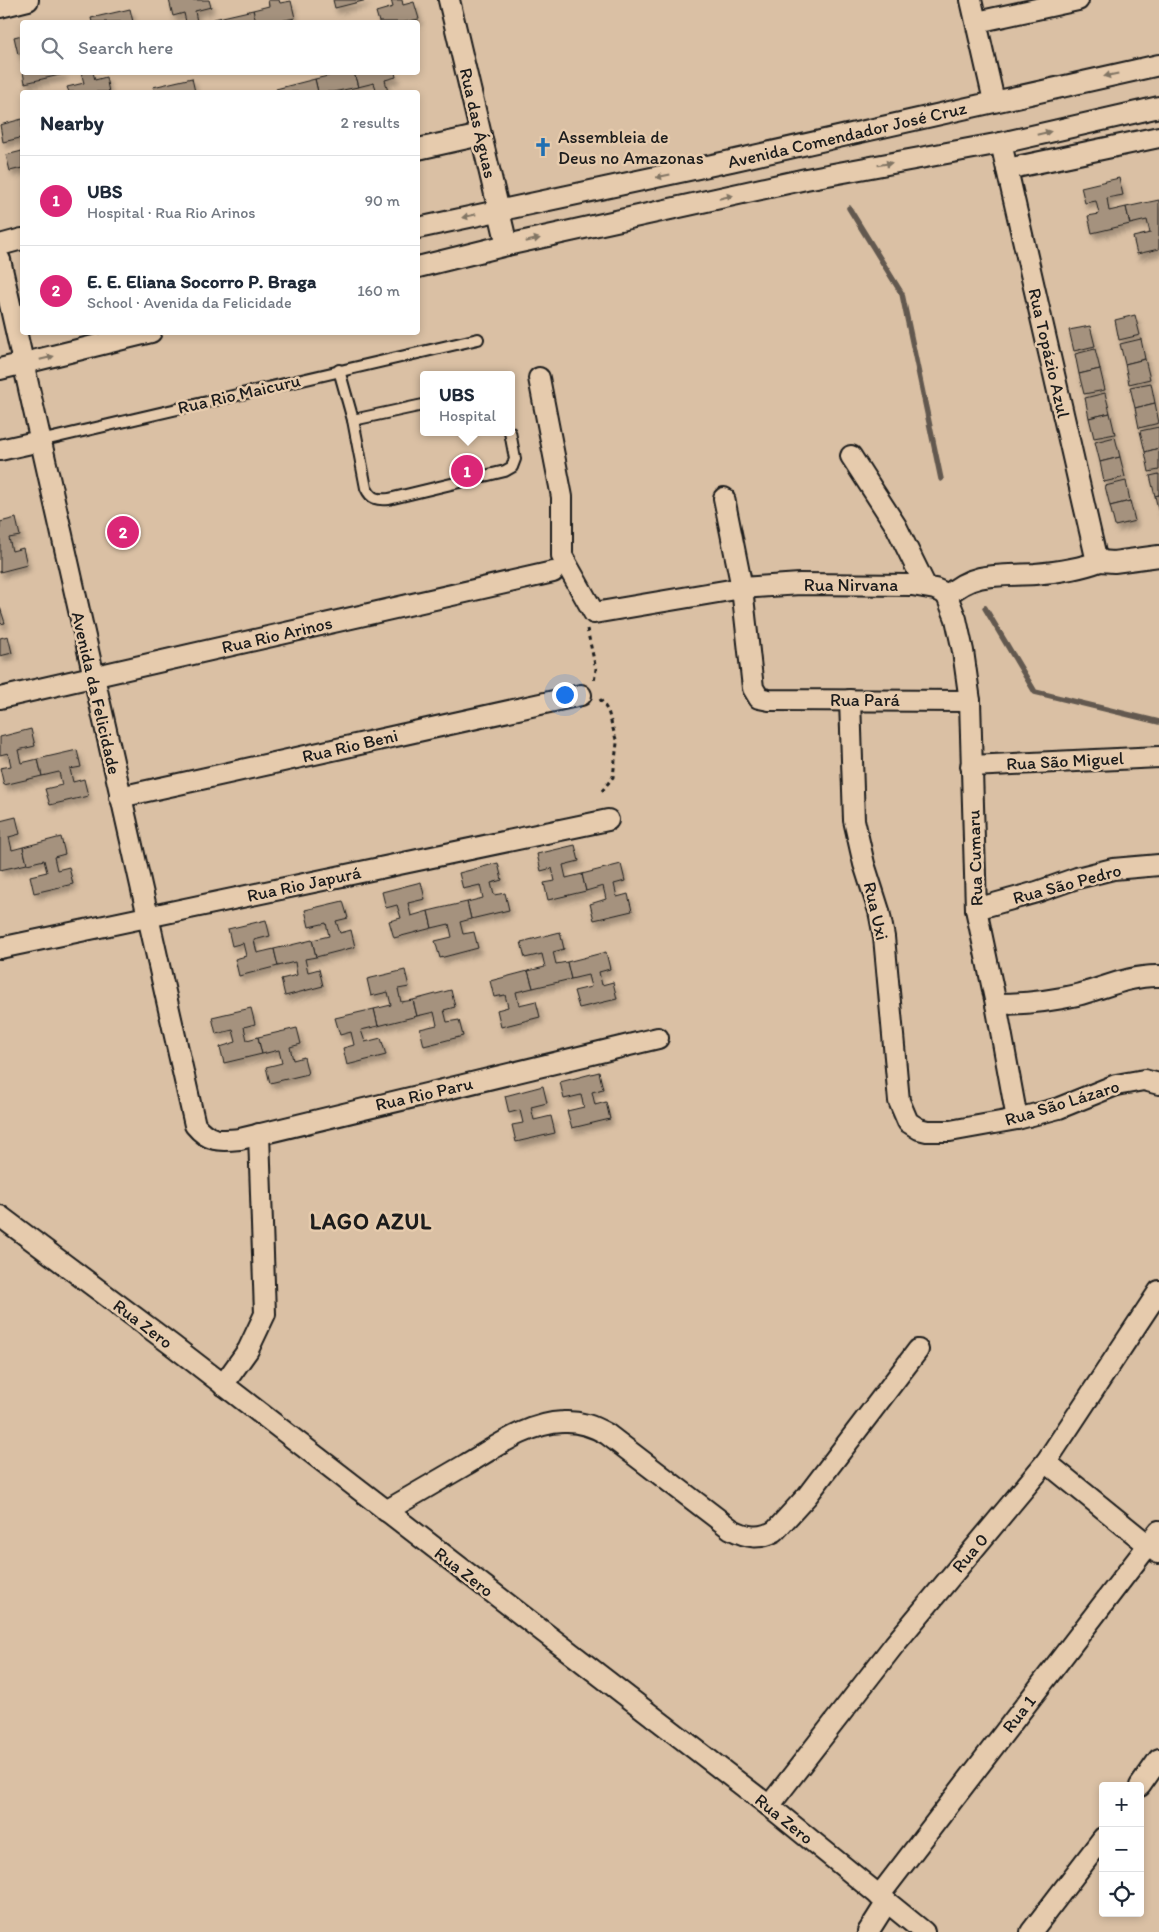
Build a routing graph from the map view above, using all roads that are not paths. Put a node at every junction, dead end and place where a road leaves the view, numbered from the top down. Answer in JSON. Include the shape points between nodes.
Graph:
{"nodes":[{"id":1,"x":28,"y":0,"type":"edge"},
{"id":2,"x":449,"y":0,"type":"edge"},
{"id":3,"x":971,"y":0,"type":"edge"},
{"id":4,"x":1078,"y":0,"type":"edge"},
{"id":5,"x":0,"y":6,"type":"edge"},
{"id":6,"x":977,"y":22,"type":"junction"},
{"id":7,"x":1159,"y":65,"type":"edge"},
{"id":8,"x":994,"y":101,"type":"junction"},
{"id":9,"x":1159,"y":107,"type":"edge"},
{"id":10,"x":481,"y":135,"type":"junction"},
{"id":11,"x":1159,"y":137,"type":"edge"},
{"id":12,"x":1001,"y":143,"type":"junction"},
{"id":13,"x":420,"y":149,"type":"edge"},
{"id":14,"x":1007,"y":169,"type":"junction"},
{"id":15,"x":498,"y":210,"type":"junction"},
{"id":16,"x":420,"y":228,"type":"edge"},
{"id":17,"x":20,"y":240,"type":"edge"},
{"id":18,"x":0,"y":245,"type":"edge"},
{"id":19,"x":508,"y":245,"type":"junction"},
{"id":20,"x":0,"y":260,"type":"edge"},
{"id":21,"x":420,"y":267,"type":"edge"},
{"id":22,"x":12,"y":321,"type":"edge"},
{"id":23,"x":139,"y":335,"type":"edge"},
{"id":24,"x":478,"y":338,"type":"dead end"},
{"id":25,"x":24,"y":364,"type":"junction"},
{"id":26,"x":0,"y":369,"type":"edge"},
{"id":27,"x":339,"y":370,"type":"junction"},
{"id":28,"x":539,"y":378,"type":"dead end"},
{"id":29,"x":420,"y":406,"type":"edge"},
{"id":30,"x":353,"y":420,"type":"junction"},
{"id":31,"x":511,"y":436,"type":"edge"},
{"id":32,"x":40,"y":441,"type":"junction"},
{"id":33,"x":0,"y":450,"type":"edge"},
{"id":34,"x":852,"y":456,"type":"dead end"},
{"id":35,"x":724,"y":498,"type":"dead end"},
{"id":36,"x":1159,"y":556,"type":"edge"},
{"id":37,"x":1100,"y":561,"type":"junction"},
{"id":38,"x":554,"y":572,"type":"dead end"},
{"id":39,"x":926,"y":587,"type":"junction"},
{"id":40,"x":742,"y":588,"type":"junction"},
{"id":41,"x":947,"y":596,"type":"junction"},
{"id":42,"x":93,"y":677,"type":"junction"},
{"id":43,"x":591,"y":693,"type":"road end"},
{"id":44,"x":0,"y":698,"type":"edge"},
{"id":45,"x":850,"y":700,"type":"junction"},
{"id":46,"x":970,"y":701,"type":"junction"},
{"id":47,"x":1159,"y":756,"type":"edge"},
{"id":48,"x":971,"y":766,"type":"junction"},
{"id":49,"x":120,"y":798,"type":"junction"},
{"id":50,"x":608,"y":820,"type":"dead end"},
{"id":51,"x":1159,"y":865,"type":"edge"},
{"id":52,"x":976,"y":909,"type":"junction"},
{"id":53,"x":148,"y":917,"type":"junction"},
{"id":54,"x":0,"y":948,"type":"edge"},
{"id":55,"x":1159,"y":976,"type":"edge"},
{"id":56,"x":996,"y":1004,"type":"junction"},
{"id":57,"x":658,"y":1038,"type":"dead end"},
{"id":58,"x":1159,"y":1084,"type":"edge"},
{"id":59,"x":1017,"y":1120,"type":"junction"},
{"id":60,"x":908,"y":1122,"type":"joint"},
{"id":61,"x":195,"y":1126,"type":"joint"},
{"id":62,"x":259,"y":1134,"type":"junction"},
{"id":63,"x":0,"y":1216,"type":"edge"},
{"id":64,"x":1159,"y":1291,"type":"edge"},
{"id":65,"x":918,"y":1350,"type":"dead end"},
{"id":66,"x":224,"y":1385,"type":"junction"},
{"id":67,"x":1046,"y":1462,"type":"junction"},
{"id":68,"x":386,"y":1511,"type":"junction"},
{"id":69,"x":1156,"y":1543,"type":"edge"},
{"id":70,"x":1159,"y":1759,"type":"edge"},
{"id":71,"x":1143,"y":1782,"type":"edge"},
{"id":72,"x":769,"y":1806,"type":"junction"},
{"id":73,"x":1099,"y":1843,"type":"edge"},
{"id":74,"x":883,"y":1899,"type":"junction"},
{"id":75,"x":868,"y":1932,"type":"edge"},
{"id":76,"x":924,"y":1932,"type":"edge"},
{"id":77,"x":1031,"y":1932,"type":"edge"}],
"edges":[{"from":1,"to":5,"type":"street"},
{"from":2,"to":10,"type":"street","name":"Rua das Águas"},
{"from":3,"to":6,"type":"street"},
{"from":4,"to":6,"type":"street"},
{"from":6,"to":8,"type":"street"},
{"from":7,"to":8,"type":"street","name":"Avenida Comendador José Cruz","one_way":true},
{"from":8,"to":15,"type":"street","name":"Avenida Comendador José Cruz","one_way":true,"via":[[731,162]]},
{"from":12,"to":9,"type":"street","name":"Avenida Comendador José Cruz","one_way":true},
{"from":10,"to":13,"type":"street"},
{"from":10,"to":15,"type":"street","name":"Rua das Águas"},
{"from":11,"to":14,"type":"street"},
{"from":12,"to":14,"type":"street","name":"Rua Topázio Azul"},
{"from":19,"to":12,"type":"street","name":"Avenida Comendador José Cruz","one_way":true,"via":[[806,179]]},
{"from":14,"to":37,"type":"street","name":"Rua Topázio Azul","via":[[1094,554]]},
{"from":15,"to":16,"type":"street","name":"Avenida Comendador José Cruz","one_way":true},
{"from":15,"to":19,"type":"street","name":"Rua das Águas"},
{"from":17,"to":18,"type":"street"},
{"from":19,"to":21,"type":"street","name":"Avenida Comendador José Cruz"},
{"from":20,"to":22,"type":"street","name":"Avenida da Felicidade"},
{"from":22,"to":25,"type":"street","name":"Avenida da Felicidade"},
{"from":25,"to":23,"type":"street","one_way":true},
{"from":24,"to":27,"type":"lane","name":"Rua Rio Maicuru"},
{"from":25,"to":26,"type":"street"},
{"from":25,"to":32,"type":"street","name":"Avenida da Felicidade"},
{"from":27,"to":30,"type":"lane"},
{"from":27,"to":32,"type":"lane","name":"Rua Rio Maicuru"},
{"from":28,"to":40,"type":"street","name":"Rua Nirvana","via":[[562,497],[562,556],[594,613]]},
{"from":29,"to":30,"type":"lane"},
{"from":30,"to":31,"type":"lane","via":[[366,488],[369,495],[378,500],[505,471],[512,467],[515,459]]},
{"from":32,"to":33,"type":"street","name":"Rua Rio Maicuru"},
{"from":32,"to":42,"type":"street","name":"Avenida da Felicidade"},
{"from":34,"to":39,"type":"street","via":[[896,526]]},
{"from":35,"to":40,"type":"street"},
{"from":36,"to":37,"type":"street"},
{"from":37,"to":41,"type":"street","via":[[1066,570],[979,578],[964,582]]},
{"from":38,"to":42,"type":"street","name":"Rua Rio Arinos"},
{"from":39,"to":40,"type":"street","name":"Rua Nirvana","via":[[800,584]]},
{"from":39,"to":41,"type":"street","name":"Rua Nirvana"},
{"from":40,"to":45,"type":"street","name":"Rua Pará","via":[[753,688],[759,698]]},
{"from":41,"to":46,"type":"street","name":"Rua Cumaru","via":[[964,651]]},
{"from":42,"to":44,"type":"street","name":"Rua Rio Arinos"},
{"from":42,"to":49,"type":"street","name":"Avenida da Felicidade"},
{"from":43,"to":49,"type":"street","name":"Rua Rio Beni"},
{"from":45,"to":46,"type":"street","name":"Rua Pará"},
{"from":45,"to":60,"type":"street","name":"Rua Uxi","via":[[854,820],[884,937],[899,1102]]},
{"from":46,"to":48,"type":"street","name":"Rua Cumaru"},
{"from":47,"to":48,"type":"street","name":"Rua São Miguel"},
{"from":48,"to":52,"type":"street","name":"Rua Cumaru"},
{"from":49,"to":53,"type":"street","name":"Avenida da Felicidade"},
{"from":50,"to":53,"type":"street","name":"Rua Rio Japurá"},
{"from":51,"to":52,"type":"street","name":"Rua São Pedro","via":[[1113,869]]},
{"from":52,"to":56,"type":"street","name":"Rua Cumaru"},
{"from":53,"to":54,"type":"street","name":"Rua Rio Japurá"},
{"from":53,"to":61,"type":"street","name":"Avenida da Felicidade"},
{"from":55,"to":56,"type":"street","via":[[1144,975],[1049,1000]]},
{"from":56,"to":59,"type":"street","name":"Rua Cumaru"},
{"from":57,"to":62,"type":"street","name":"Rua Rio Paru"},
{"from":58,"to":59,"type":"street","name":"Rua São Lázaro","via":[[1144,1080],[1116,1085],[1059,1108]]},
{"from":59,"to":60,"type":"street","name":"Rua São Lázaro","via":[[950,1131],[927,1131]]},
{"from":61,"to":62,"type":"street","name":"Rua Rio Paru","via":[[202,1135],[223,1141]]},
{"from":62,"to":66,"type":"street","via":[[265,1314],[248,1350]]},
{"from":63,"to":66,"type":"street","name":"Rua Zero"},
{"from":64,"to":67,"type":"street","name":"Rua 0"},
{"from":65,"to":68,"type":"street","via":[[807,1496],[775,1531],[768,1534],[753,1537],[730,1530],[607,1434],[580,1422],[544,1425],[524,1433]]},
{"from":66,"to":68,"type":"street","name":"Rua Zero"},
{"from":67,"to":69,"type":"street"},
{"from":67,"to":72,"type":"street","name":"Rua 0","via":[[894,1645]]},
{"from":68,"to":72,"type":"street","name":"Rua Zero"},
{"from":69,"to":74,"type":"street","name":"Rua 1"},
{"from":70,"to":71,"type":"street"},
{"from":72,"to":74,"type":"street","name":"Rua Zero"},
{"from":73,"to":77,"type":"street"},
{"from":74,"to":75,"type":"street","name":"Rua 1"},
{"from":74,"to":76,"type":"street","name":"Rua Zero"}]}
